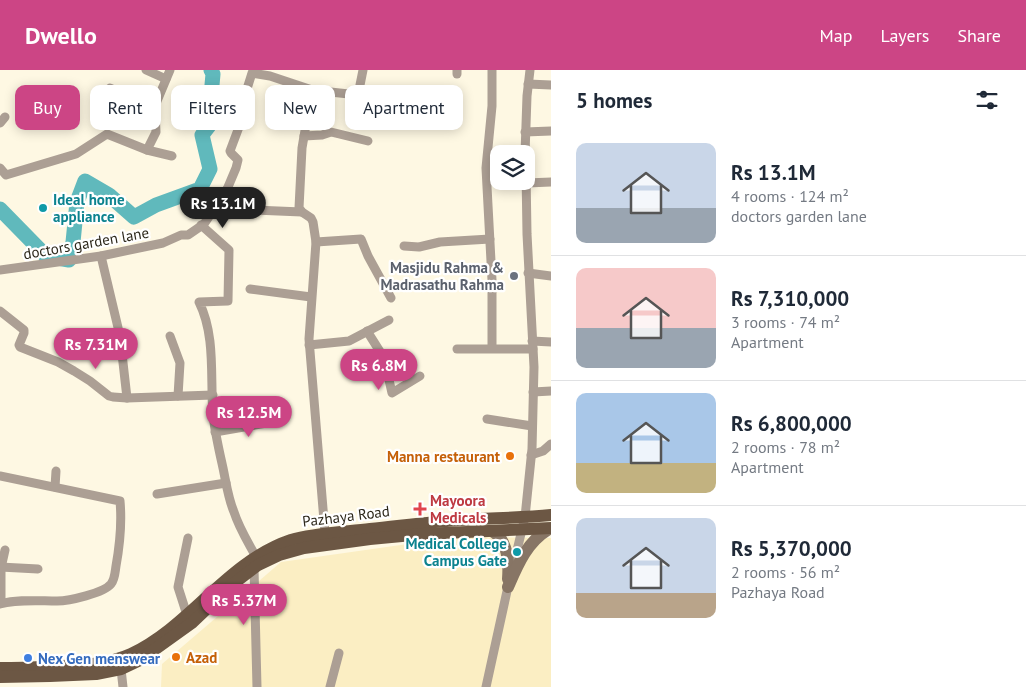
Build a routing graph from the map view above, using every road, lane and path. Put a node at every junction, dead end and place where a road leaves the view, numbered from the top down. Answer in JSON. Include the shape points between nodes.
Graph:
{"nodes":[{"id":1,"x":146,"y":70,"type":"edge"},
{"id":2,"x":363,"y":70,"type":"edge"},
{"id":3,"x":492,"y":70,"type":"edge"},
{"id":4,"x":530,"y":70,"type":"edge"},
{"id":5,"x":168,"y":74,"type":"edge"},
{"id":6,"x":528,"y":84,"type":"junction"},
{"id":7,"x":297,"y":85,"type":"edge"},
{"id":8,"x":360,"y":85,"type":"edge"},
{"id":9,"x":551,"y":85,"type":"edge"},
{"id":10,"x":161,"y":90,"type":"edge"},
{"id":11,"x":156,"y":130,"type":"edge"},
{"id":12,"x":305,"y":130,"type":"edge"},
{"id":13,"x":551,"y":131,"type":"edge"},
{"id":14,"x":526,"y":132,"type":"junction"},
{"id":15,"x":304,"y":136,"type":"junction"},
{"id":16,"x":368,"y":141,"type":"dead end"},
{"id":17,"x":525,"y":145,"type":"edge"},
{"id":18,"x":147,"y":150,"type":"junction"},
{"id":19,"x":172,"y":156,"type":"dead end"},
{"id":20,"x":0,"y":168,"type":"edge"},
{"id":21,"x":551,"y":182,"type":"edge"},
{"id":22,"x":535,"y":183,"type":"edge"},
{"id":23,"x":527,"y":190,"type":"edge"},
{"id":24,"x":222,"y":197,"type":"junction"},
{"id":25,"x":302,"y":212,"type":"junction"},
{"id":26,"x":201,"y":225,"type":"junction"},
{"id":27,"x":490,"y":239,"type":"junction"},
{"id":28,"x":316,"y":242,"type":"junction"},
{"id":29,"x":404,"y":246,"type":"dead end"},
{"id":30,"x":101,"y":256,"type":"junction"},
{"id":31,"x":0,"y":270,"type":"edge"},
{"id":32,"x":528,"y":273,"type":"junction"},
{"id":33,"x":551,"y":276,"type":"edge"},
{"id":34,"x":250,"y":289,"type":"dead end"},
{"id":35,"x":311,"y":297,"type":"junction"},
{"id":36,"x":391,"y":298,"type":"dead end"},
{"id":37,"x":0,"y":312,"type":"edge"},
{"id":38,"x":389,"y":320,"type":"dead end"},
{"id":39,"x":367,"y":331,"type":"junction"},
{"id":40,"x":170,"y":336,"type":"dead end"},
{"id":41,"x":551,"y":342,"type":"edge"},
{"id":42,"x":309,"y":345,"type":"junction"},
{"id":43,"x":532,"y":345,"type":"junction"},
{"id":44,"x":492,"y":348,"type":"junction"},
{"id":45,"x":457,"y":349,"type":"dead end"},
{"id":46,"x":420,"y":376,"type":"dead end"},
{"id":47,"x":551,"y":391,"type":"edge"},
{"id":48,"x":533,"y":392,"type":"junction"},
{"id":49,"x":213,"y":395,"type":"junction"},
{"id":50,"x":178,"y":396,"type":"junction"},
{"id":51,"x":127,"y":398,"type":"junction"},
{"id":52,"x":487,"y":419,"type":"dead end"},
{"id":53,"x":278,"y":421,"type":"dead end"},
{"id":54,"x":532,"y":426,"type":"junction"},
{"id":55,"x":215,"y":432,"type":"junction"},
{"id":56,"x":551,"y":444,"type":"edge"},
{"id":57,"x":547,"y":453,"type":"edge"},
{"id":58,"x":531,"y":455,"type":"junction"},
{"id":59,"x":56,"y":470,"type":"dead end"},
{"id":60,"x":0,"y":476,"type":"edge"},
{"id":61,"x":226,"y":483,"type":"junction"},
{"id":62,"x":55,"y":487,"type":"junction"},
{"id":63,"x":157,"y":494,"type":"dead end"},
{"id":64,"x":551,"y":515,"type":"edge"},
{"id":65,"x":523,"y":524,"type":"junction"},
{"id":66,"x":550,"y":528,"type":"edge"},
{"id":67,"x":492,"y":531,"type":"junction"},
{"id":68,"x":325,"y":534,"type":"junction"},
{"id":69,"x":188,"y":538,"type":"dead end"},
{"id":70,"x":4,"y":550,"type":"dead end"},
{"id":71,"x":253,"y":562,"type":"junction"},
{"id":72,"x":0,"y":568,"type":"edge"},
{"id":73,"x":38,"y":569,"type":"dead end"},
{"id":74,"x":508,"y":587,"type":"junction"},
{"id":75,"x":0,"y":604,"type":"edge"},
{"id":76,"x":187,"y":615,"type":"junction"},
{"id":77,"x":339,"y":653,"type":"dead end"},
{"id":78,"x":0,"y":668,"type":"edge"},
{"id":79,"x":121,"y":669,"type":"junction"},
{"id":80,"x":0,"y":677,"type":"edge"},
{"id":81,"x":123,"y":687,"type":"edge"},
{"id":82,"x":257,"y":687,"type":"edge"},
{"id":83,"x":330,"y":687,"type":"edge"},
{"id":84,"x":486,"y":687,"type":"edge"}],
"edges":[{"from":1,"to":5,"type":"street"},
{"from":2,"to":8,"type":"street"},
{"from":3,"to":27,"type":"street","via":[[486,168]]},
{"from":4,"to":6,"type":"street"},
{"from":5,"to":10,"type":"street"},
{"from":6,"to":9,"type":"street"},
{"from":6,"to":14,"type":"street"},
{"from":7,"to":24,"type":"street","name":"doctors garden lane","via":[[252,73],[230,151],[238,160]]},
{"from":11,"to":18,"type":"street"},
{"from":12,"to":15,"type":"street"},
{"from":13,"to":14,"type":"street"},
{"from":14,"to":17,"type":"street"},
{"from":15,"to":16,"type":"street","via":[[322,136],[331,132]]},
{"from":15,"to":25,"type":"street","via":[[299,208]]},
{"from":18,"to":19,"type":"street"},
{"from":18,"to":20,"type":"street","via":[[107,134],[76,154],[6,175]]},
{"from":21,"to":22,"type":"street"},
{"from":23,"to":32,"type":"street"},
{"from":24,"to":25,"type":"street","via":[[252,210]]},
{"from":24,"to":26,"type":"street","name":"doctors garden lane"},
{"from":25,"to":28,"type":"street","via":[[313,222]]},
{"from":26,"to":30,"type":"street","name":"doctors garden lane","via":[[188,235],[163,243]]},
{"from":26,"to":49,"type":"street","via":[[229,250],[228,302],[199,302],[205,313],[212,354]]},
{"from":27,"to":29,"type":"street"},
{"from":27,"to":44,"type":"street"},
{"from":28,"to":35,"type":"street"},
{"from":28,"to":36,"type":"street","via":[[361,239]]},
{"from":30,"to":31,"type":"street","name":"doctors garden lane"},
{"from":30,"to":51,"type":"street","via":[[120,336]]},
{"from":32,"to":33,"type":"street"},
{"from":32,"to":43,"type":"street"},
{"from":34,"to":35,"type":"street"},
{"from":35,"to":42,"type":"street"},
{"from":37,"to":51,"type":"street","via":[[24,330],[21,348],[58,362],[109,396]]},
{"from":38,"to":39,"type":"street"},
{"from":39,"to":42,"type":"street","via":[[349,341]]},
{"from":39,"to":46,"type":"street","via":[[384,358],[392,393]]},
{"from":40,"to":50,"type":"street","via":[[180,363]]},
{"from":41,"to":43,"type":"street"},
{"from":42,"to":68,"type":"street"},
{"from":43,"to":44,"type":"street"},
{"from":43,"to":48,"type":"street"},
{"from":44,"to":45,"type":"street"},
{"from":47,"to":48,"type":"street"},
{"from":48,"to":54,"type":"street"},
{"from":49,"to":50,"type":"street"},
{"from":49,"to":55,"type":"street"},
{"from":50,"to":51,"type":"street"},
{"from":52,"to":54,"type":"street"},
{"from":53,"to":55,"type":"street"},
{"from":54,"to":58,"type":"street"},
{"from":55,"to":61,"type":"street"},
{"from":56,"to":57,"type":"street"},
{"from":57,"to":58,"type":"street"},
{"from":58,"to":65,"type":"street"},
{"from":59,"to":62,"type":"street"},
{"from":60,"to":62,"type":"street"},
{"from":61,"to":63,"type":"street"},
{"from":61,"to":71,"type":"street"},
{"from":62,"to":75,"type":"street","via":[[120,501],[120,544],[111,585],[89,596],[61,601]]},
{"from":64,"to":65,"type":"main road"},
{"from":65,"to":66,"type":"main road"},
{"from":65,"to":67,"type":"main road"},
{"from":65,"to":68,"type":"main road","name":"Pazhaya Road","via":[[461,520]]},
{"from":65,"to":74,"type":"street"},
{"from":66,"to":74,"type":"main road","via":[[530,545]]},
{"from":67,"to":71,"type":"main road","via":[[423,534],[330,544]]},
{"from":67,"to":74,"type":"main road","via":[[501,538],[506,554]]},
{"from":68,"to":71,"type":"main road","name":"Pazhaya Road","via":[[292,540]]},
{"from":69,"to":76,"type":"street","via":[[178,587]]},
{"from":70,"to":72,"type":"street"},
{"from":71,"to":76,"type":"main road","name":"Pazhaya Road","via":[[236,571]]},
{"from":71,"to":79,"type":"main road","via":[[193,622],[140,660]]},
{"from":71,"to":82,"type":"street"},
{"from":72,"to":73,"type":"street"},
{"from":72,"to":75,"type":"street"},
{"from":74,"to":84,"type":"street"},
{"from":76,"to":78,"type":"main road","name":"Pazhaya Road","via":[[146,645],[112,661],[73,666]]},
{"from":77,"to":83,"type":"street"},
{"from":79,"to":80,"type":"main road","via":[[96,674]]},
{"from":79,"to":81,"type":"street"}]}
